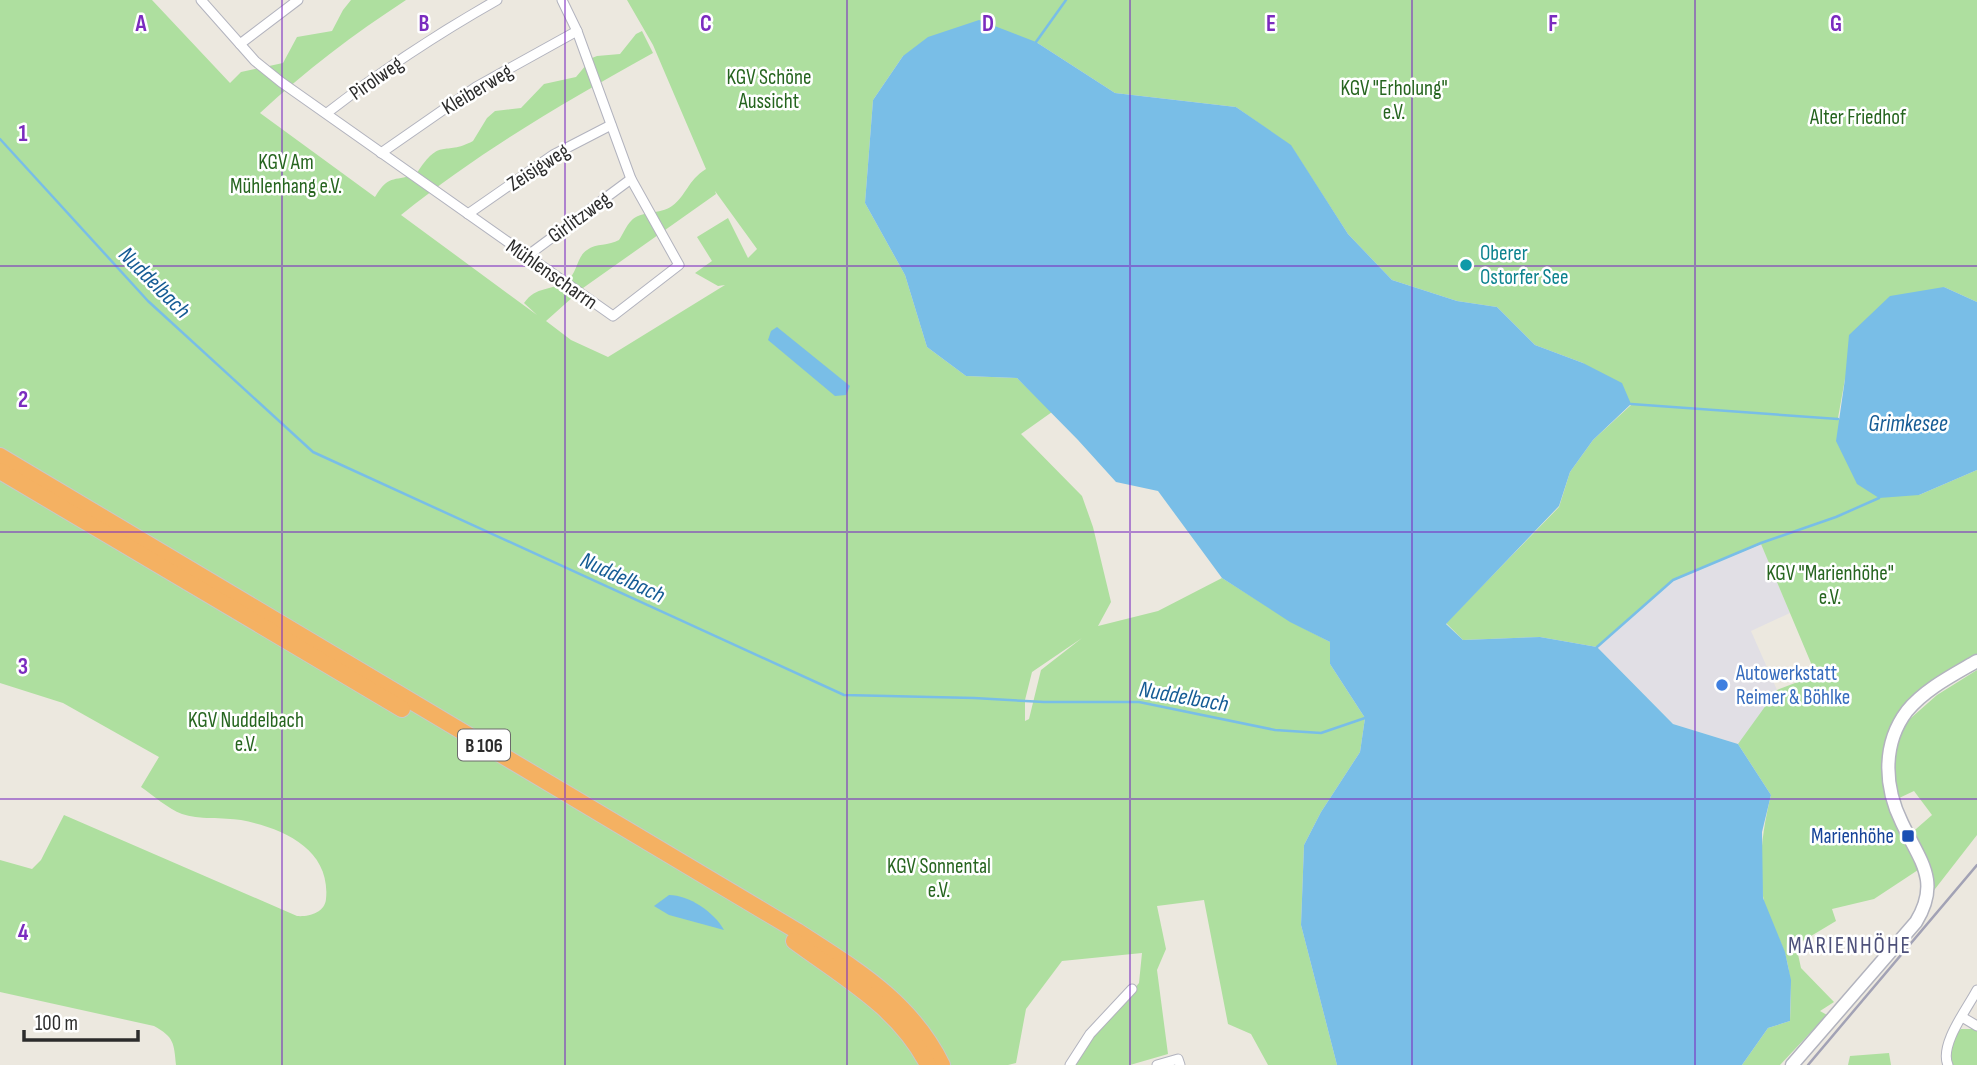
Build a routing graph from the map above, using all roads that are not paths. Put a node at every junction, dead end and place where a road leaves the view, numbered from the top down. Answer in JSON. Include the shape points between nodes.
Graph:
{"nodes":[{"id":1,"x":201,"y":0,"type":"edge"},
{"id":2,"x":298,"y":0,"type":"edge"},
{"id":3,"x":497,"y":0,"type":"edge"},
{"id":4,"x":562,"y":0,"type":"edge"},
{"id":5,"x":577,"y":31,"type":"junction"},
{"id":6,"x":240,"y":44,"type":"junction"},
{"id":7,"x":327,"y":113,"type":"junction"},
{"id":8,"x":611,"y":125,"type":"junction"},
{"id":9,"x":381,"y":152,"type":"junction"},
{"id":10,"x":631,"y":179,"type":"junction"},
{"id":11,"x":468,"y":214,"type":"junction"},
{"id":12,"x":527,"y":256,"type":"junction"},
{"id":13,"x":0,"y":456,"type":"edge"},
{"id":14,"x":0,"y":471,"type":"edge"},
{"id":15,"x":1977,"y":661,"type":"edge"},
{"id":16,"x":1132,"y":989,"type":"dead end"},
{"id":17,"x":1977,"y":990,"type":"edge"},
{"id":18,"x":1962,"y":1017,"type":"junction"},
{"id":19,"x":1977,"y":1026,"type":"edge"},
{"id":20,"x":1074,"y":1062,"type":"edge"},
{"id":21,"x":928,"y":1065,"type":"edge"},
{"id":22,"x":942,"y":1065,"type":"edge"},
{"id":23,"x":1157,"y":1065,"type":"edge"},
{"id":24,"x":1180,"y":1065,"type":"edge"},
{"id":25,"x":1792,"y":1065,"type":"edge"},
{"id":26,"x":1948,"y":1065,"type":"edge"}],
"edges":[{"from":1,"to":6,"type":"street","name":"Mühlenscharrn"},
{"from":2,"to":6,"type":"street"},
{"from":3,"to":7,"type":"street","name":"Pirolweg","via":[[378,74]]},
{"from":4,"to":5,"type":"street","name":"Mühlenscharrn"},
{"from":5,"to":8,"type":"street","name":"Mühlenscharrn"},
{"from":5,"to":9,"type":"street","name":"Kleiberweg","via":[[476,87]]},
{"from":6,"to":7,"type":"street","name":"Mühlenscharrn","via":[[255,61]]},
{"from":7,"to":9,"type":"street","name":"Mühlenscharrn"},
{"from":8,"to":10,"type":"street","name":"Mühlenscharrn"},
{"from":8,"to":11,"type":"street","name":"Zeisigweg","via":[[553,155]]},
{"from":9,"to":11,"type":"street","name":"Mühlenscharrn"},
{"from":10,"to":12,"type":"street","name":"Girlitzweg"},
{"from":10,"to":12,"type":"street","name":"Mühlenscharrn","via":[[679,265],[613,316]]},
{"from":11,"to":12,"type":"street","name":"Mühlenscharrn"},
{"from":13,"to":22,"type":"highway","number":"B 106","via":[[869,978],[917,1025]]},
{"from":14,"to":21,"type":"highway","number":"B 106","via":[[790,939],[884,1007]]},
{"from":15,"to":25,"type":"street","via":[[1934,687],[1908,710],[1888,752],[1892,798],[1927,872],[1928,892],[1922,911]]},
{"from":16,"to":20,"type":"street","via":[[1090,1034]]},
{"from":17,"to":18,"type":"street"},
{"from":18,"to":19,"type":"street"},
{"from":18,"to":26,"type":"street","via":[[1947,1044]]},
{"from":23,"to":24,"type":"street","via":[[1178,1059]]}]}
